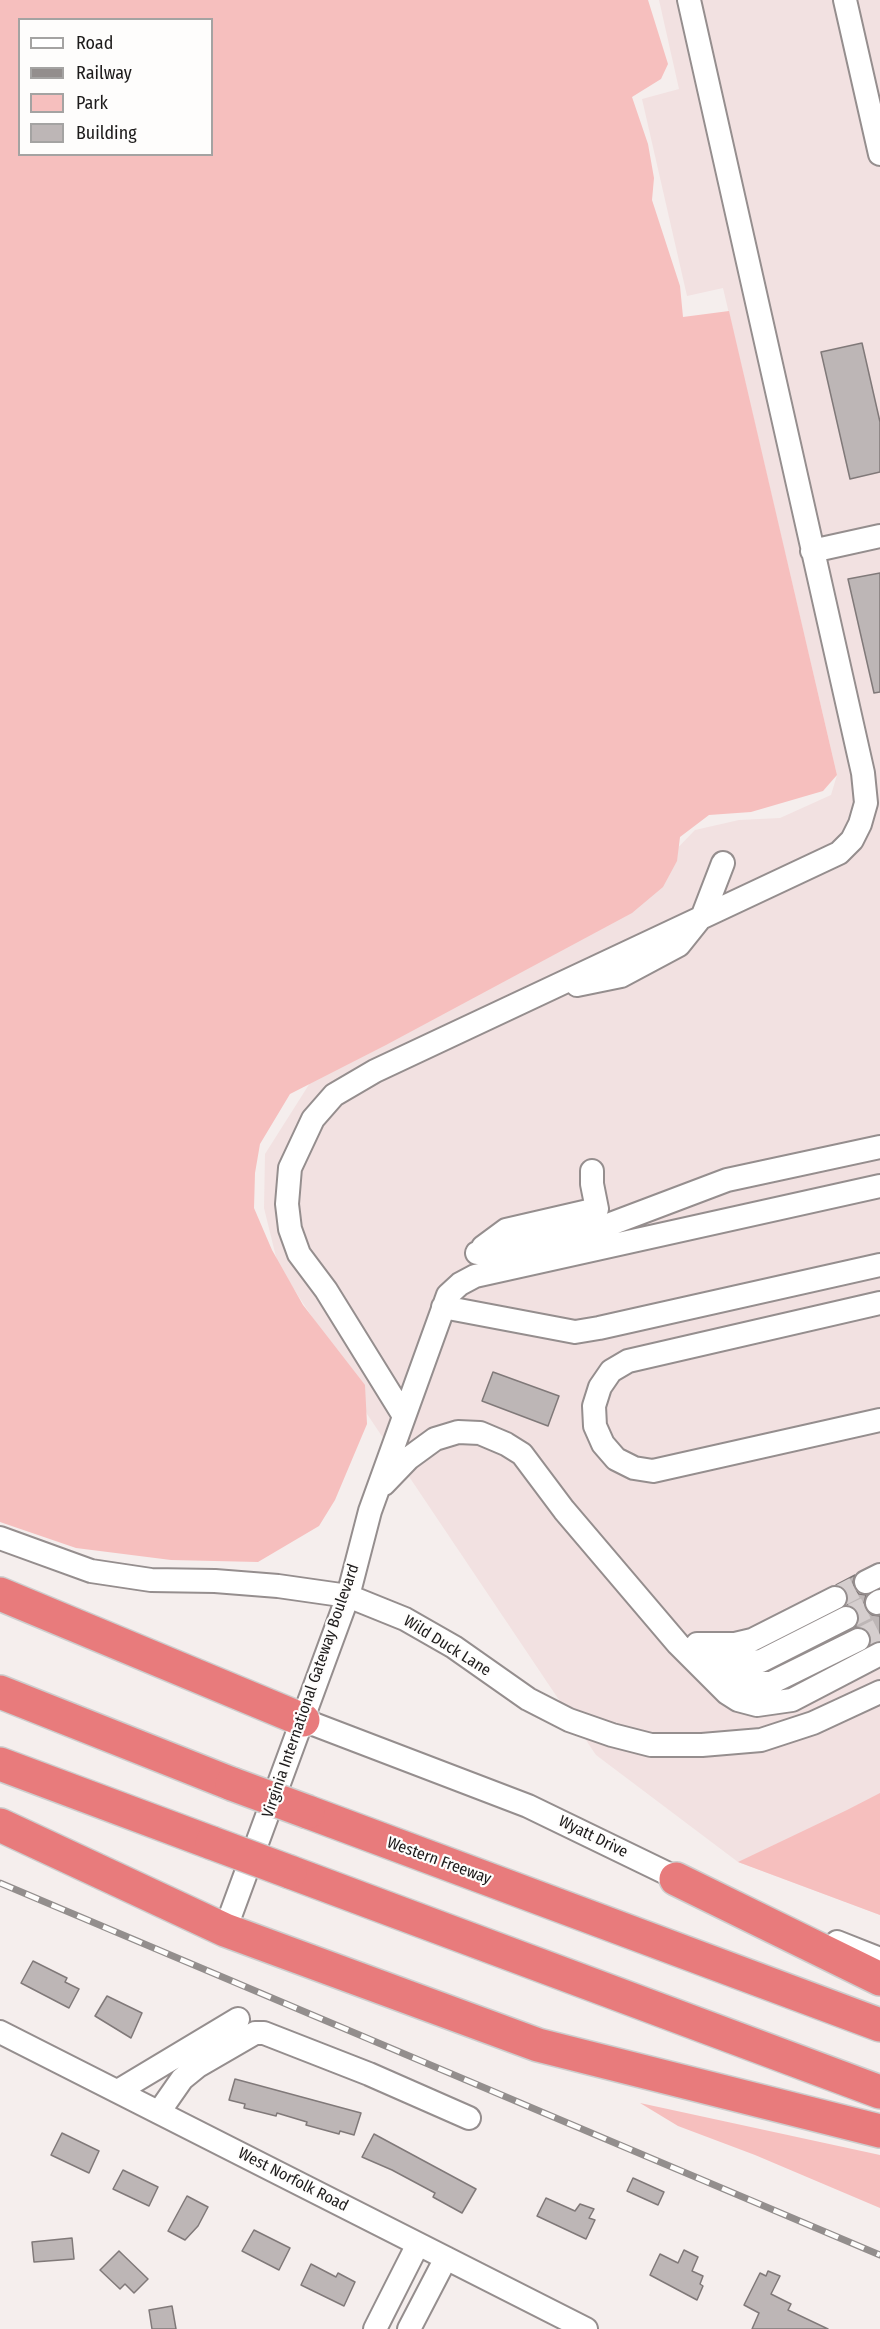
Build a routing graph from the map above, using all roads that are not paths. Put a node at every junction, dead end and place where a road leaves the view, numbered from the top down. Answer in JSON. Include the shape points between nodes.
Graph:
{"nodes":[{"id":1,"x":689,"y":0,"type":"edge"},
{"id":2,"x":845,"y":0,"type":"edge"},
{"id":3,"x":880,"y":154,"type":"edge"},
{"id":4,"x":880,"y":536,"type":"edge"},
{"id":5,"x":812,"y":551,"type":"junction"},
{"id":6,"x":723,"y":863,"type":"dead end"},
{"id":7,"x":704,"y":915,"type":"junction"},
{"id":8,"x":880,"y":1147,"type":"edge"},
{"id":9,"x":880,"y":1160,"type":"edge"},
{"id":10,"x":592,"y":1171,"type":"dead end"},
{"id":11,"x":880,"y":1172,"type":"edge"},
{"id":12,"x":880,"y":1186,"type":"edge"},
{"id":13,"x":639,"y":1213,"type":"junction"},
{"id":14,"x":473,"y":1258,"type":"junction"},
{"id":15,"x":880,"y":1265,"type":"edge"},
{"id":16,"x":446,"y":1301,"type":"junction"},
{"id":17,"x":880,"y":1303,"type":"edge"},
{"id":18,"x":404,"y":1416,"type":"junction"},
{"id":19,"x":880,"y":1420,"type":"edge"},
{"id":20,"x":377,"y":1492,"type":"junction"},
{"id":21,"x":0,"y":1538,"type":"edge"},
{"id":22,"x":0,"y":1593,"type":"edge"},
{"id":23,"x":348,"y":1596,"type":"junction"},
{"id":24,"x":835,"y":1598,"type":"tunnel mouth"},
{"id":25,"x":846,"y":1618,"type":"tunnel mouth"},
{"id":26,"x":858,"y":1640,"type":"tunnel mouth"},
{"id":27,"x":678,"y":1644,"type":"junction"},
{"id":28,"x":880,"y":1654,"type":"tunnel mouth"},
{"id":29,"x":0,"y":1692,"type":"edge"},
{"id":30,"x":880,"y":1692,"type":"edge"},
{"id":31,"x":303,"y":1720,"type":"junction"},
{"id":32,"x":0,"y":1764,"type":"edge"},
{"id":33,"x":0,"y":1825,"type":"edge"},
{"id":34,"x":676,"y":1879,"type":"junction"},
{"id":35,"x":225,"y":1930,"type":"junction"},
{"id":36,"x":880,"y":1959,"type":"edge"},
{"id":37,"x":880,"y":1979,"type":"edge"},
{"id":38,"x":238,"y":2019,"type":"dead end"},
{"id":39,"x":880,"y":2025,"type":"edge"},
{"id":40,"x":0,"y":2032,"type":"edge"},
{"id":41,"x":118,"y":2091,"type":"junction"},
{"id":42,"x":880,"y":2092,"type":"edge"},
{"id":43,"x":159,"y":2112,"type":"junction"},
{"id":44,"x":469,"y":2118,"type":"dead end"},
{"id":45,"x":880,"y":2131,"type":"edge"},
{"id":46,"x":418,"y":2244,"type":"junction"},
{"id":47,"x":446,"y":2258,"type":"junction"},
{"id":48,"x":375,"y":2329,"type":"edge"},
{"id":49,"x":409,"y":2329,"type":"edge"},
{"id":50,"x":586,"y":2329,"type":"edge"}],
"edges":[{"from":1,"to":5,"type":"street"},
{"from":2,"to":3,"type":"street"},
{"from":4,"to":5,"type":"street"},
{"from":5,"to":7,"type":"street","via":[[862,773],[866,803],[860,824],[839,853]]},
{"from":6,"to":7,"type":"street"},
{"from":7,"to":18,"type":"street","via":[[679,945],[621,976],[541,992],[375,1071],[334,1095],[313,1119],[290,1168],[290,1229],[300,1254]]},
{"from":8,"to":13,"type":"street","via":[[727,1180]]},
{"from":9,"to":13,"type":"street"},
{"from":10,"to":14,"type":"street","name":"Virginia International Gateway Boulevard","via":[[597,1209],[506,1230]]},
{"from":11,"to":14,"type":"street","via":[[604,1235]]},
{"from":12,"to":16,"type":"street","via":[[476,1276],[460,1284]]},
{"from":13,"to":14,"type":"street","via":[[608,1225]]},
{"from":14,"to":16,"type":"street","name":"Virginia International Gateway Boulevard"},
{"from":15,"to":16,"type":"street","via":[[575,1332]]},
{"from":16,"to":18,"type":"street","name":"Virginia International Gateway Boulevard"},
{"from":17,"to":19,"type":"street","via":[[628,1360],[611,1371],[594,1406],[595,1426],[616,1459],[634,1468],[653,1471]]},
{"from":18,"to":20,"type":"street","name":"Virginia International Gateway Boulevard"},
{"from":20,"to":23,"type":"street","name":"Virginia International Gateway Boulevard"},
{"from":20,"to":27,"type":"street","via":[[409,1458],[435,1440],[458,1432],[480,1433],[506,1444],[522,1454],[564,1510]]},
{"from":21,"to":23,"type":"street","name":"Wild Duck Lane","via":[[91,1571],[151,1580],[279,1586]]},
{"from":22,"to":31,"type":"highway"},
{"from":23,"to":30,"type":"street","name":"Wild Duck Lane","via":[[405,1619],[454,1647],[528,1699],[569,1720],[651,1745],[761,1740],[813,1723]]},
{"from":23,"to":31,"type":"street","name":"Virginia International Gateway Boulevard"},
{"from":24,"to":27,"type":"street","via":[[752,1640],[735,1644]]},
{"from":25,"to":27,"type":"street","via":[[749,1664]]},
{"from":26,"to":27,"type":"street","via":[[771,1683],[752,1683],[736,1677]]},
{"from":27,"to":28,"type":"street","via":[[727,1693],[757,1705],[792,1700]]},
{"from":29,"to":39,"type":"highway","name":"Western Freeway","bridge":true,"via":[[232,1784]]},
{"from":31,"to":34,"type":"street","name":"Wyatt Drive","via":[[528,1806]]},
{"from":31,"to":35,"type":"street","name":"Virginia International Gateway Boulevard"},
{"from":32,"to":42,"type":"highway","bridge":true},
{"from":33,"to":35,"type":"highway"},
{"from":34,"to":36,"type":"street","name":"Wyatt Drive"},
{"from":34,"to":37,"type":"highway"},
{"from":35,"to":45,"type":"highway","via":[[538,2045]]},
{"from":38,"to":41,"type":"street"},
{"from":40,"to":41,"type":"street","name":"West Norfolk Road"},
{"from":41,"to":43,"type":"street","name":"West Norfolk Road"},
{"from":43,"to":44,"type":"street","via":[[182,2079],[198,2066],[255,2033],[264,2033]]},
{"from":43,"to":46,"type":"street","name":"West Norfolk Road"},
{"from":46,"to":47,"type":"street","name":"West Norfolk Road"},
{"from":46,"to":48,"type":"street"},
{"from":47,"to":49,"type":"street"},
{"from":47,"to":50,"type":"street","name":"West Norfolk Road"}]}
